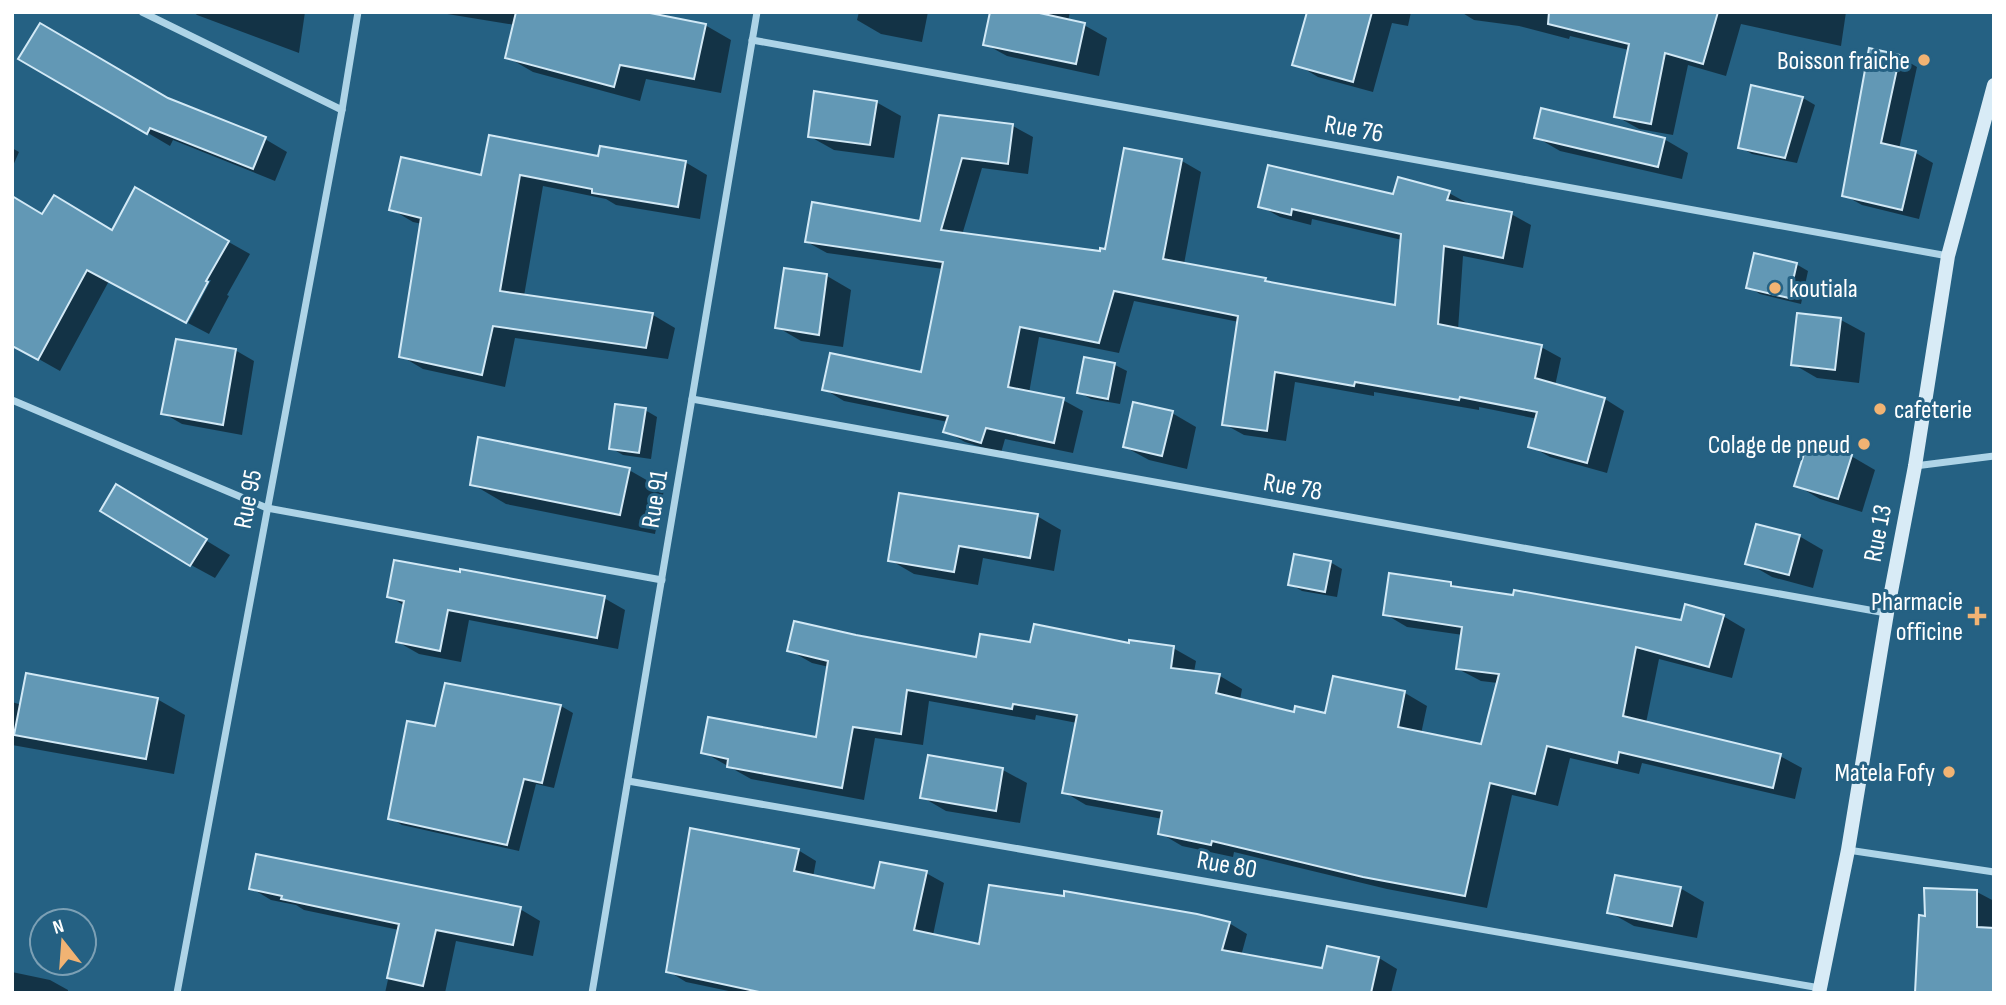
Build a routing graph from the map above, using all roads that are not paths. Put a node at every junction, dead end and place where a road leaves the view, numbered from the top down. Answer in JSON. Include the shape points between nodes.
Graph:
{"nodes":[{"id":1,"x":142,"y":12,"type":"edge"},
{"id":2,"x":358,"y":12,"type":"edge"},
{"id":3,"x":757,"y":12,"type":"edge"},
{"id":4,"x":752,"y":40,"type":"junction"},
{"id":5,"x":1994,"y":85,"type":"edge"},
{"id":6,"x":342,"y":110,"type":"junction"},
{"id":7,"x":1948,"y":256,"type":"junction"},
{"id":8,"x":692,"y":399,"type":"junction"},
{"id":9,"x":12,"y":400,"type":"edge"},
{"id":10,"x":1994,"y":456,"type":"edge"},
{"id":11,"x":1915,"y":466,"type":"junction"},
{"id":12,"x":267,"y":508,"type":"junction"},
{"id":13,"x":662,"y":580,"type":"junction"},
{"id":14,"x":1887,"y":613,"type":"junction"},
{"id":15,"x":628,"y":781,"type":"junction"},
{"id":16,"x":1848,"y":850,"type":"junction"},
{"id":17,"x":1994,"y":872,"type":"edge"},
{"id":18,"x":1819,"y":991,"type":"edge"},
{"id":19,"x":177,"y":993,"type":"edge"},
{"id":20,"x":592,"y":993,"type":"edge"}],
"edges":[{"from":1,"to":6,"type":"street"},
{"from":2,"to":6,"type":"street","name":"Rue 95"},
{"from":3,"to":4,"type":"street","name":"Rue 91"},
{"from":4,"to":7,"type":"street","name":"Rue 76"},
{"from":4,"to":8,"type":"street","name":"Rue 91"},
{"from":5,"to":7,"type":"street","name":"Rue 13"},
{"from":6,"to":12,"type":"street","name":"Rue 95"},
{"from":7,"to":11,"type":"street","name":"Rue 13"},
{"from":8,"to":13,"type":"street","name":"Rue 91"},
{"from":8,"to":14,"type":"street","name":"Rue 78"},
{"from":9,"to":12,"type":"street"},
{"from":10,"to":11,"type":"street"},
{"from":11,"to":14,"type":"street","name":"Rue 13"},
{"from":12,"to":13,"type":"street"},
{"from":12,"to":19,"type":"street","name":"Rue 95"},
{"from":13,"to":15,"type":"street","name":"Rue 91"},
{"from":14,"to":16,"type":"street","name":"Rue 13"},
{"from":15,"to":18,"type":"street","name":"Rue 80"},
{"from":15,"to":20,"type":"street","name":"Rue 91"},
{"from":16,"to":17,"type":"street"},
{"from":16,"to":18,"type":"street","name":"Rue 13"}]}
